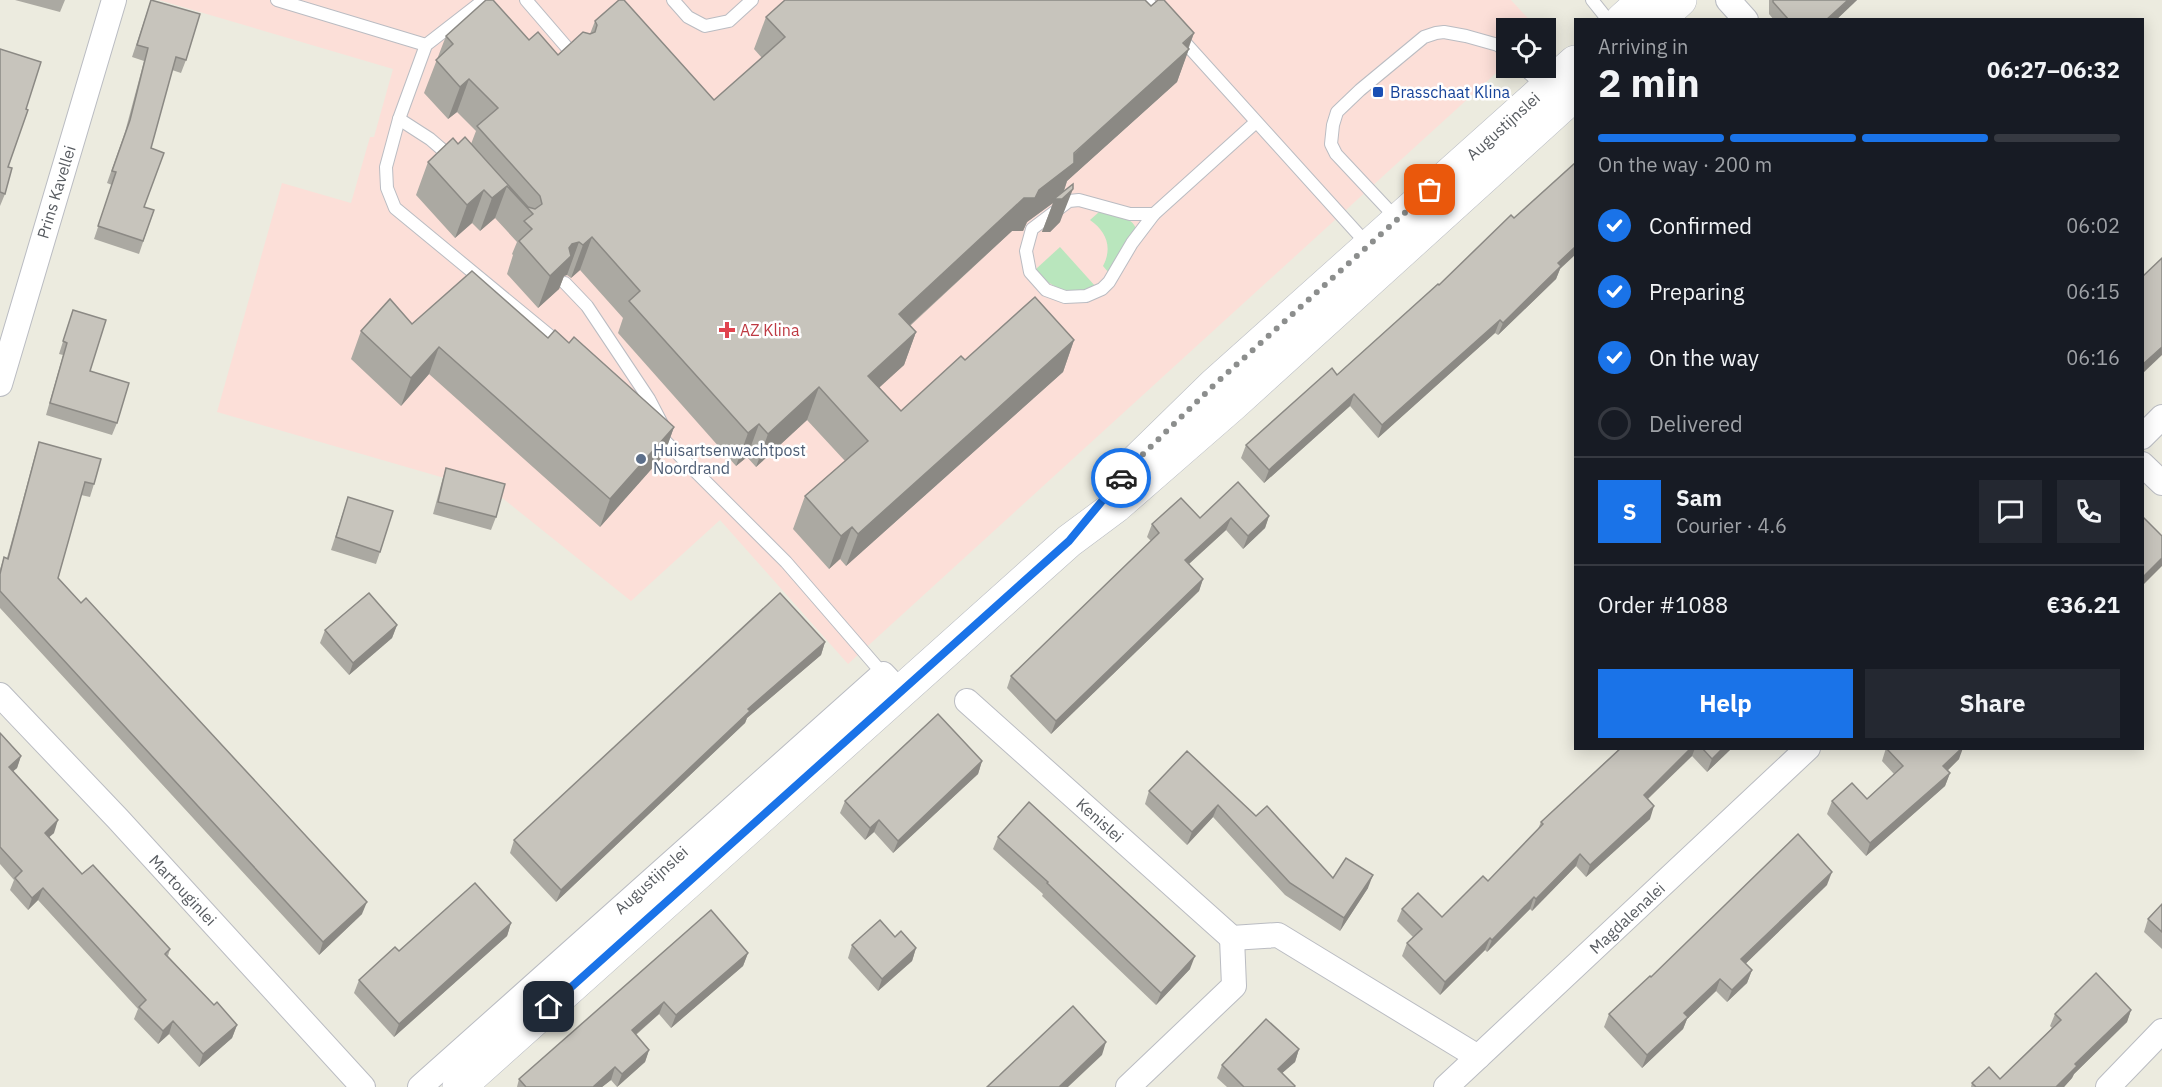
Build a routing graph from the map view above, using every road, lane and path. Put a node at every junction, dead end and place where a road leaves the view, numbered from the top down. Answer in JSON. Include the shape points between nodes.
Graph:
{"nodes":[{"id":1,"x":114,"y":0,"type":"edge"},
{"id":2,"x":278,"y":0,"type":"edge"},
{"id":3,"x":484,"y":0,"type":"edge"},
{"id":4,"x":526,"y":0,"type":"edge"},
{"id":5,"x":673,"y":0,"type":"edge"},
{"id":6,"x":752,"y":0,"type":"edge"},
{"id":7,"x":1146,"y":0,"type":"edge"},
{"id":8,"x":1592,"y":0,"type":"edge"},
{"id":9,"x":1644,"y":0,"type":"edge"},
{"id":10,"x":1680,"y":0,"type":"edge"},
{"id":11,"x":1728,"y":0,"type":"edge"},
{"id":12,"x":1606,"y":18,"type":"edge"},
{"id":13,"x":1624,"y":18,"type":"edge"},
{"id":14,"x":1660,"y":18,"type":"edge"},
{"id":15,"x":1744,"y":18,"type":"edge"},
{"id":16,"x":1496,"y":44,"type":"edge"},
{"id":17,"x":426,"y":45,"type":"junction"},
{"id":18,"x":577,"y":59,"type":"edge"},
{"id":19,"x":1574,"y":63,"type":"edge"},
{"id":20,"x":1555,"y":86,"type":"edge"},
{"id":21,"x":399,"y":119,"type":"junction"},
{"id":22,"x":1256,"y":122,"type":"junction"},
{"id":23,"x":462,"y":167,"type":"edge"},
{"id":24,"x":1154,"y":214,"type":"junction"},
{"id":25,"x":1397,"y":220,"type":"junction"},
{"id":26,"x":1369,"y":255,"type":"junction"},
{"id":27,"x":565,"y":283,"type":"edge"},
{"id":28,"x":1342,"y":288,"type":"dead end"},
{"id":29,"x":1271,"y":351,"type":"dead end"},
{"id":30,"x":569,"y":352,"type":"edge"},
{"id":31,"x":0,"y":384,"type":"edge"},
{"id":32,"x":1243,"y":395,"type":"junction"},
{"id":33,"x":2162,"y":417,"type":"edge"},
{"id":34,"x":646,"y":423,"type":"edge"},
{"id":35,"x":2144,"y":435,"type":"edge"},
{"id":36,"x":669,"y":445,"type":"junction"},
{"id":37,"x":2144,"y":466,"type":"edge"},
{"id":38,"x":2162,"y":483,"type":"edge"},
{"id":39,"x":1069,"y":541,"type":"junction"},
{"id":40,"x":892,"y":683,"type":"junction"},
{"id":41,"x":0,"y":695,"type":"edge"},
{"id":42,"x":967,"y":701,"type":"dead end"},
{"id":43,"x":1806,"y":750,"type":"edge"},
{"id":44,"x":1232,"y":938,"type":"junction"},
{"id":45,"x":2162,"y":1031,"type":"edge"},
{"id":46,"x":1478,"y":1057,"type":"junction"},
{"id":47,"x":363,"y":1087,"type":"edge"},
{"id":48,"x":420,"y":1087,"type":"edge"},
{"id":49,"x":459,"y":1087,"type":"edge"},
{"id":50,"x":1128,"y":1087,"type":"edge"},
{"id":51,"x":1446,"y":1087,"type":"edge"},
{"id":52,"x":2108,"y":1087,"type":"edge"}],
"edges":[{"from":1,"to":31,"type":"street","name":"Prins Kavellei"},
{"from":2,"to":17,"type":"lane"},
{"from":3,"to":17,"type":"lane"},
{"from":4,"to":18,"type":"lane"},
{"from":5,"to":6,"type":"lane","via":[[688,17],[705,26],[729,21]]},
{"from":7,"to":22,"type":"lane"},
{"from":8,"to":12,"type":"lane"},
{"from":9,"to":13,"type":"street"},
{"from":10,"to":14,"type":"street"},
{"from":11,"to":15,"type":"street"},
{"from":16,"to":25,"type":"lane","via":[[1466,36],[1436,33],[1424,37],[1337,112],[1331,144],[1336,154]]},
{"from":17,"to":21,"type":"lane"},
{"from":19,"to":20,"type":"street","name":"Augustijnslei"},
{"from":20,"to":25,"type":"street","name":"Augustijnslei"},
{"from":20,"to":32,"type":"street","name":"Augustijnslei"},
{"from":21,"to":23,"type":"lane"},
{"from":21,"to":30,"type":"lane","via":[[386,167],[387,188],[395,208]]},
{"from":22,"to":24,"type":"lane"},
{"from":22,"to":26,"type":"lane"},
{"from":24,"to":24,"type":"lane","via":[[1130,214],[1079,200],[1069,201],[1032,229],[1026,251],[1030,272],[1046,290],[1065,297],[1086,296],[1102,289]]},
{"from":25,"to":26,"type":"street","name":"Augustijnslei"},
{"from":26,"to":28,"type":"lane"},
{"from":26,"to":39,"type":"street","name":"Augustijnslei","via":[[1214,385],[1134,463]]},
{"from":27,"to":36,"type":"lane","via":[[587,306],[649,399],[661,419]]},
{"from":29,"to":32,"type":"lane","via":[[1244,375]]},
{"from":32,"to":39,"type":"street","name":"Augustijnslei","via":[[1116,506]]},
{"from":33,"to":35,"type":"street"},
{"from":34,"to":36,"type":"lane"},
{"from":36,"to":40,"type":"lane","via":[[786,562]]},
{"from":37,"to":38,"type":"street"},
{"from":39,"to":40,"type":"street","name":"Augustijnslei"},
{"from":40,"to":48,"type":"street","name":"Augustijnslei"},
{"from":40,"to":49,"type":"street","name":"Augustijnslei"},
{"from":41,"to":47,"type":"street","name":"Martouginlei"},
{"from":42,"to":44,"type":"street","name":"Kenislei"},
{"from":43,"to":46,"type":"street","name":"Magdalenalei"},
{"from":44,"to":46,"type":"street","via":[[1278,935]]},
{"from":44,"to":50,"type":"street","via":[[1234,986]]},
{"from":45,"to":52,"type":"street"},
{"from":46,"to":51,"type":"street","name":"Magdalenalei"}]}
